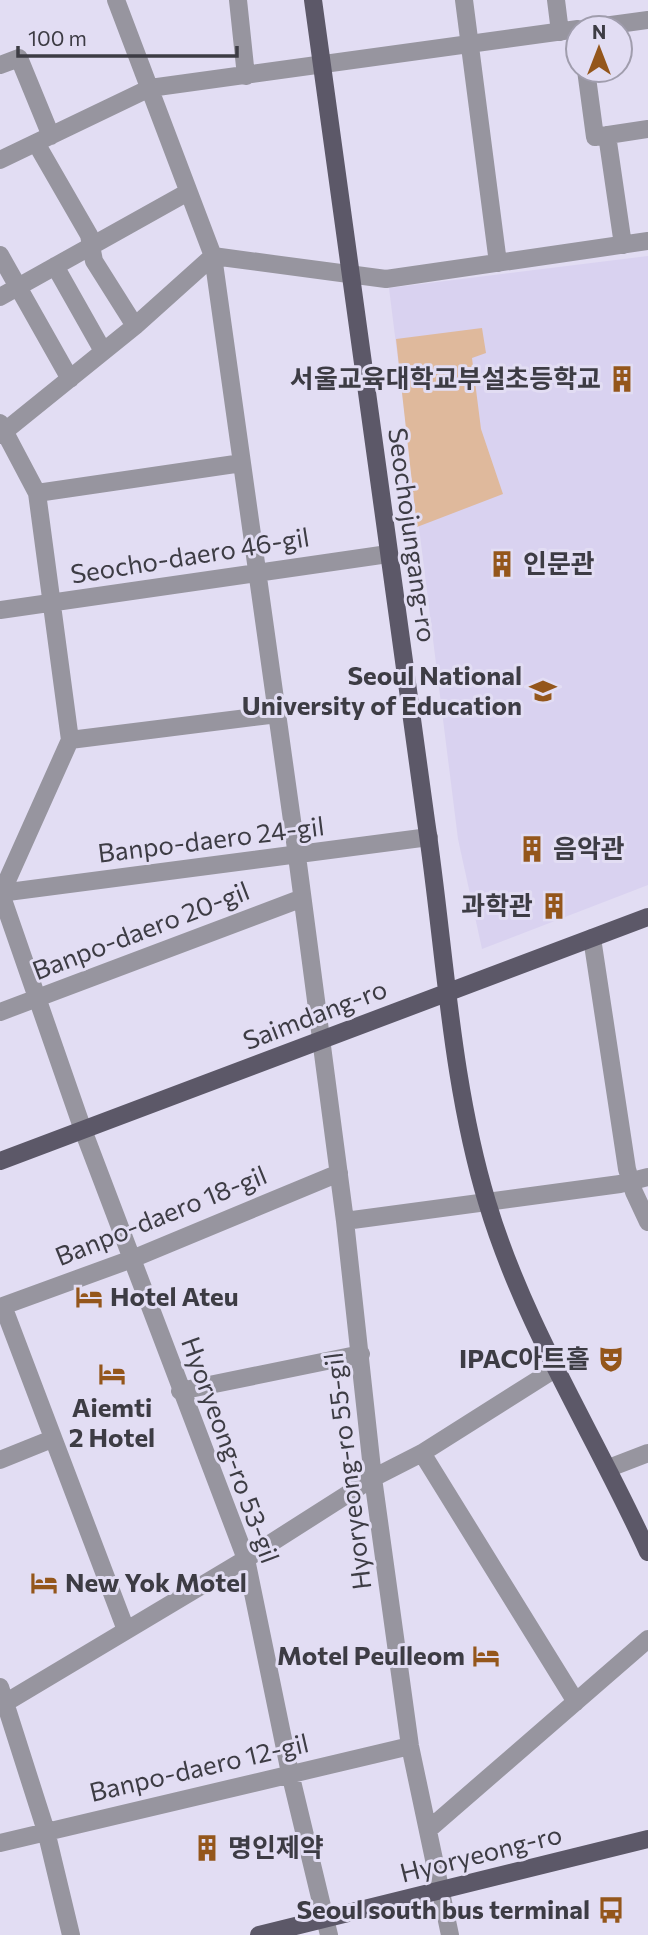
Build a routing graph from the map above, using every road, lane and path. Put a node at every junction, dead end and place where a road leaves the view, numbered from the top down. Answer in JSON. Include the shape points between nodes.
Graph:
{"nodes":[{"id":1,"x":116,"y":0,"type":"edge"},
{"id":2,"x":238,"y":0,"type":"edge"},
{"id":3,"x":313,"y":0,"type":"edge"},
{"id":4,"x":464,"y":0,"type":"edge"},
{"id":5,"x":555,"y":0,"type":"edge"},
{"id":6,"x":564,"y":20,"type":"edge"},
{"id":7,"x":564,"y":32,"type":"edge"},
{"id":8,"x":469,"y":43,"type":"junction"},
{"id":9,"x":0,"y":65,"type":"edge"},
{"id":10,"x":322,"y":66,"type":"junction"},
{"id":11,"x":246,"y":76,"type":"junction"},
{"id":12,"x":588,"y":84,"type":"edge"},
{"id":13,"x":150,"y":88,"type":"junction"},
{"id":14,"x":648,"y":129,"type":"edge"},
{"id":15,"x":607,"y":135,"type":"junction"},
{"id":16,"x":43,"y":140,"type":"junction"},
{"id":17,"x":0,"y":160,"type":"edge"},
{"id":18,"x":188,"y":192,"type":"junction"},
{"id":19,"x":648,"y":241,"type":"edge"},
{"id":20,"x":623,"y":245,"type":"junction"},
{"id":21,"x":90,"y":247,"type":"junction"},
{"id":22,"x":0,"y":255,"type":"edge"},
{"id":23,"x":213,"y":256,"type":"junction"},
{"id":24,"x":498,"y":263,"type":"junction"},
{"id":25,"x":55,"y":266,"type":"junction"},
{"id":26,"x":350,"y":276,"type":"junction"},
{"id":27,"x":17,"y":287,"type":"junction"},
{"id":28,"x":0,"y":297,"type":"edge"},
{"id":29,"x":135,"y":326,"type":"junction"},
{"id":30,"x":103,"y":351,"type":"junction"},
{"id":31,"x":70,"y":379,"type":"junction"},
{"id":32,"x":2,"y":430,"type":"edge"},
{"id":33,"x":242,"y":463,"type":"junction"},
{"id":34,"x":37,"y":493,"type":"junction"},
{"id":35,"x":388,"y":554,"type":"junction"},
{"id":36,"x":258,"y":571,"type":"junction"},
{"id":37,"x":52,"y":604,"type":"junction"},
{"id":38,"x":1,"y":612,"type":"edge"},
{"id":39,"x":278,"y":714,"type":"junction"},
{"id":40,"x":70,"y":740,"type":"junction"},
{"id":41,"x":429,"y":837,"type":"junction"},
{"id":42,"x":297,"y":856,"type":"junction"},
{"id":43,"x":0,"y":894,"type":"edge"},
{"id":44,"x":300,"y":899,"type":"junction"},
{"id":45,"x":648,"y":917,"type":"edge"},
{"id":46,"x":592,"y":938,"type":"junction"},
{"id":47,"x":449,"y":990,"type":"junction"},
{"id":48,"x":37,"y":998,"type":"junction"},
{"id":49,"x":0,"y":1012,"type":"edge"},
{"id":50,"x":320,"y":1041,"type":"junction"},
{"id":51,"x":83,"y":1130,"type":"junction"},
{"id":52,"x":0,"y":1161,"type":"edge"},
{"id":53,"x":339,"y":1173,"type":"junction"},
{"id":54,"x":639,"y":1179,"type":"edge"},
{"id":55,"x":486,"y":1201,"type":"junction"},
{"id":56,"x":345,"y":1221,"type":"junction"},
{"id":57,"x":648,"y":1222,"type":"edge"},
{"id":58,"x":132,"y":1259,"type":"junction"},
{"id":59,"x":1,"y":1307,"type":"edge"},
{"id":60,"x":361,"y":1354,"type":"junction"},
{"id":61,"x":555,"y":1369,"type":"junction"},
{"id":62,"x":180,"y":1391,"type":"junction"},
{"id":63,"x":52,"y":1439,"type":"junction"},
{"id":64,"x":422,"y":1453,"type":"junction"},
{"id":65,"x":648,"y":1453,"type":"edge"},
{"id":66,"x":0,"y":1460,"type":"edge"},
{"id":67,"x":609,"y":1468,"type":"junction"},
{"id":68,"x":373,"y":1478,"type":"junction"},
{"id":69,"x":648,"y":1552,"type":"edge"},
{"id":70,"x":246,"y":1559,"type":"junction"},
{"id":71,"x":126,"y":1630,"type":"junction"},
{"id":72,"x":648,"y":1639,"type":"edge"},
{"id":73,"x":2,"y":1698,"type":"edge"},
{"id":74,"x":576,"y":1702,"type":"junction"},
{"id":75,"x":410,"y":1746,"type":"junction"},
{"id":76,"x":290,"y":1773,"type":"junction"},
{"id":77,"x":428,"y":1830,"type":"junction"},
{"id":78,"x":46,"y":1831,"type":"junction"},
{"id":79,"x":648,"y":1839,"type":"edge"},
{"id":80,"x":0,"y":1843,"type":"edge"},
{"id":81,"x":443,"y":1891,"type":"junction"},
{"id":82,"x":327,"y":1927,"type":"edge"},
{"id":83,"x":71,"y":1935,"type":"edge"},
{"id":84,"x":258,"y":1935,"type":"edge"},
{"id":85,"x":450,"y":1935,"type":"edge"}],
"edges":[{"from":1,"to":13,"type":"street","name":"Hyoryeong-ro 55-gil"},
{"from":2,"to":11,"type":"street"},
{"from":3,"to":10,"type":"main road","name":"Seochojungang-ro"},
{"from":4,"to":8,"type":"street"},
{"from":5,"to":6,"type":"street"},
{"from":7,"to":8,"type":"street"},
{"from":8,"to":10,"type":"street"},
{"from":8,"to":24,"type":"street"},
{"from":9,"to":16,"type":"street","via":[[19,58]]},
{"from":10,"to":11,"type":"street"},
{"from":10,"to":26,"type":"main road","name":"Seochojungang-ro"},
{"from":11,"to":13,"type":"street"},
{"from":12,"to":15,"type":"street","via":[[595,137]]},
{"from":13,"to":16,"type":"street"},
{"from":13,"to":18,"type":"street","name":"Hyoryeong-ro 55-gil"},
{"from":14,"to":15,"type":"street"},
{"from":15,"to":20,"type":"street"},
{"from":16,"to":17,"type":"street"},
{"from":16,"to":21,"type":"street","via":[[89,235]]},
{"from":18,"to":21,"type":"street"},
{"from":18,"to":23,"type":"street","name":"Hyoryeong-ro 55-gil"},
{"from":19,"to":20,"type":"street"},
{"from":20,"to":24,"type":"street"},
{"from":21,"to":25,"type":"street"},
{"from":21,"to":29,"type":"street"},
{"from":22,"to":27,"type":"street"},
{"from":23,"to":26,"type":"street"},
{"from":23,"to":29,"type":"street"},
{"from":23,"to":33,"type":"street","name":"Hyoryeong-ro 55-gil"},
{"from":24,"to":26,"type":"street","via":[[387,279]]},
{"from":25,"to":27,"type":"street"},
{"from":25,"to":30,"type":"street"},
{"from":26,"to":35,"type":"main road","name":"Seochojungang-ro"},
{"from":27,"to":28,"type":"street"},
{"from":27,"to":31,"type":"street"},
{"from":29,"to":30,"type":"street"},
{"from":30,"to":31,"type":"street"},
{"from":31,"to":32,"type":"street"},
{"from":32,"to":34,"type":"street"},
{"from":33,"to":34,"type":"street"},
{"from":33,"to":36,"type":"street","name":"Hyoryeong-ro 55-gil"},
{"from":34,"to":37,"type":"street"},
{"from":35,"to":36,"type":"street","name":"Seocho-daero 46-gil"},
{"from":35,"to":41,"type":"main road","name":"Seochojungang-ro"},
{"from":36,"to":37,"type":"street","name":"Seocho-daero 46-gil"},
{"from":36,"to":39,"type":"street","name":"Hyoryeong-ro 55-gil"},
{"from":37,"to":38,"type":"street","name":"Seocho-daero 46-gil"},
{"from":37,"to":40,"type":"street"},
{"from":39,"to":40,"type":"street"},
{"from":39,"to":42,"type":"street","name":"Hyoryeong-ro 55-gil"},
{"from":40,"to":43,"type":"street"},
{"from":41,"to":42,"type":"street","name":"Banpo-daero 24-gil"},
{"from":41,"to":47,"type":"main road","name":"Seochojungang-ro"},
{"from":42,"to":43,"type":"street","name":"Banpo-daero 24-gil"},
{"from":42,"to":44,"type":"street","name":"Hyoryeong-ro 55-gil"},
{"from":43,"to":48,"type":"street","name":"Hyoryeong-ro 53-gil"},
{"from":44,"to":48,"type":"street","name":"Banpo-daero 20-gil"},
{"from":44,"to":50,"type":"street","name":"Hyoryeong-ro 55-gil"},
{"from":45,"to":46,"type":"main road","name":"Saimdang-ro"},
{"from":46,"to":47,"type":"main road","name":"Saimdang-ro"},
{"from":46,"to":54,"type":"street"},
{"from":47,"to":50,"type":"main road","name":"Saimdang-ro"},
{"from":47,"to":55,"type":"main road","name":"Seochojungang-ro","via":[[466,1115]]},
{"from":48,"to":49,"type":"street","name":"Banpo-daero 20-gil"},
{"from":48,"to":51,"type":"street","name":"Hyoryeong-ro 53-gil"},
{"from":50,"to":51,"type":"main road","name":"Saimdang-ro"},
{"from":50,"to":53,"type":"street","name":"Hyoryeong-ro 55-gil"},
{"from":51,"to":52,"type":"main road","name":"Saimdang-ro"},
{"from":51,"to":58,"type":"street","name":"Hyoryeong-ro 53-gil"},
{"from":53,"to":56,"type":"street","name":"Hyoryeong-ro 55-gil"},
{"from":53,"to":58,"type":"street","name":"Banpo-daero 18-gil"},
{"from":54,"to":55,"type":"street"},
{"from":54,"to":57,"type":"street"},
{"from":55,"to":56,"type":"street"},
{"from":55,"to":61,"type":"main road","name":"Seochojungang-ro","via":[[519,1291]]},
{"from":56,"to":60,"type":"street","name":"Hyoryeong-ro 55-gil"},
{"from":58,"to":59,"type":"street","name":"Banpo-daero 18-gil"},
{"from":58,"to":62,"type":"street","name":"Hyoryeong-ro 53-gil"},
{"from":59,"to":63,"type":"street"},
{"from":60,"to":62,"type":"street"},
{"from":60,"to":68,"type":"street","name":"Hyoryeong-ro 55-gil"},
{"from":61,"to":64,"type":"street"},
{"from":61,"to":67,"type":"main road","name":"Seochojungang-ro"},
{"from":62,"to":70,"type":"street","name":"Hyoryeong-ro 53-gil"},
{"from":63,"to":66,"type":"street"},
{"from":63,"to":71,"type":"street"},
{"from":64,"to":68,"type":"street"},
{"from":64,"to":74,"type":"street"},
{"from":65,"to":67,"type":"street"},
{"from":67,"to":69,"type":"main road","name":"Seochojungang-ro"},
{"from":68,"to":70,"type":"street"},
{"from":68,"to":75,"type":"street","name":"Hyoryeong-ro 55-gil"},
{"from":70,"to":71,"type":"street"},
{"from":70,"to":76,"type":"street","name":"Hyoryeong-ro 53-gil"},
{"from":71,"to":73,"type":"street"},
{"from":72,"to":74,"type":"street"},
{"from":73,"to":78,"type":"street"},
{"from":74,"to":77,"type":"street"},
{"from":75,"to":76,"type":"street","name":"Banpo-daero 12-gil"},
{"from":75,"to":77,"type":"street","name":"Hyoryeong-ro 55-gil"},
{"from":76,"to":78,"type":"street","name":"Banpo-daero 12-gil"},
{"from":76,"to":82,"type":"street","name":"Hyoryeong-ro 53-gil"},
{"from":77,"to":81,"type":"street","name":"Hyoryeong-ro 55-gil"},
{"from":78,"to":80,"type":"street","name":"Banpo-daero 12-gil"},
{"from":78,"to":83,"type":"street"},
{"from":79,"to":81,"type":"main road","name":"Hyoryeong-ro"},
{"from":81,"to":82,"type":"main road","name":"Hyoryeong-ro"},
{"from":81,"to":85,"type":"street","name":"Hyoryeong-ro 55-gil"},
{"from":82,"to":84,"type":"main road","name":"Hyoryeong-ro"}]}
